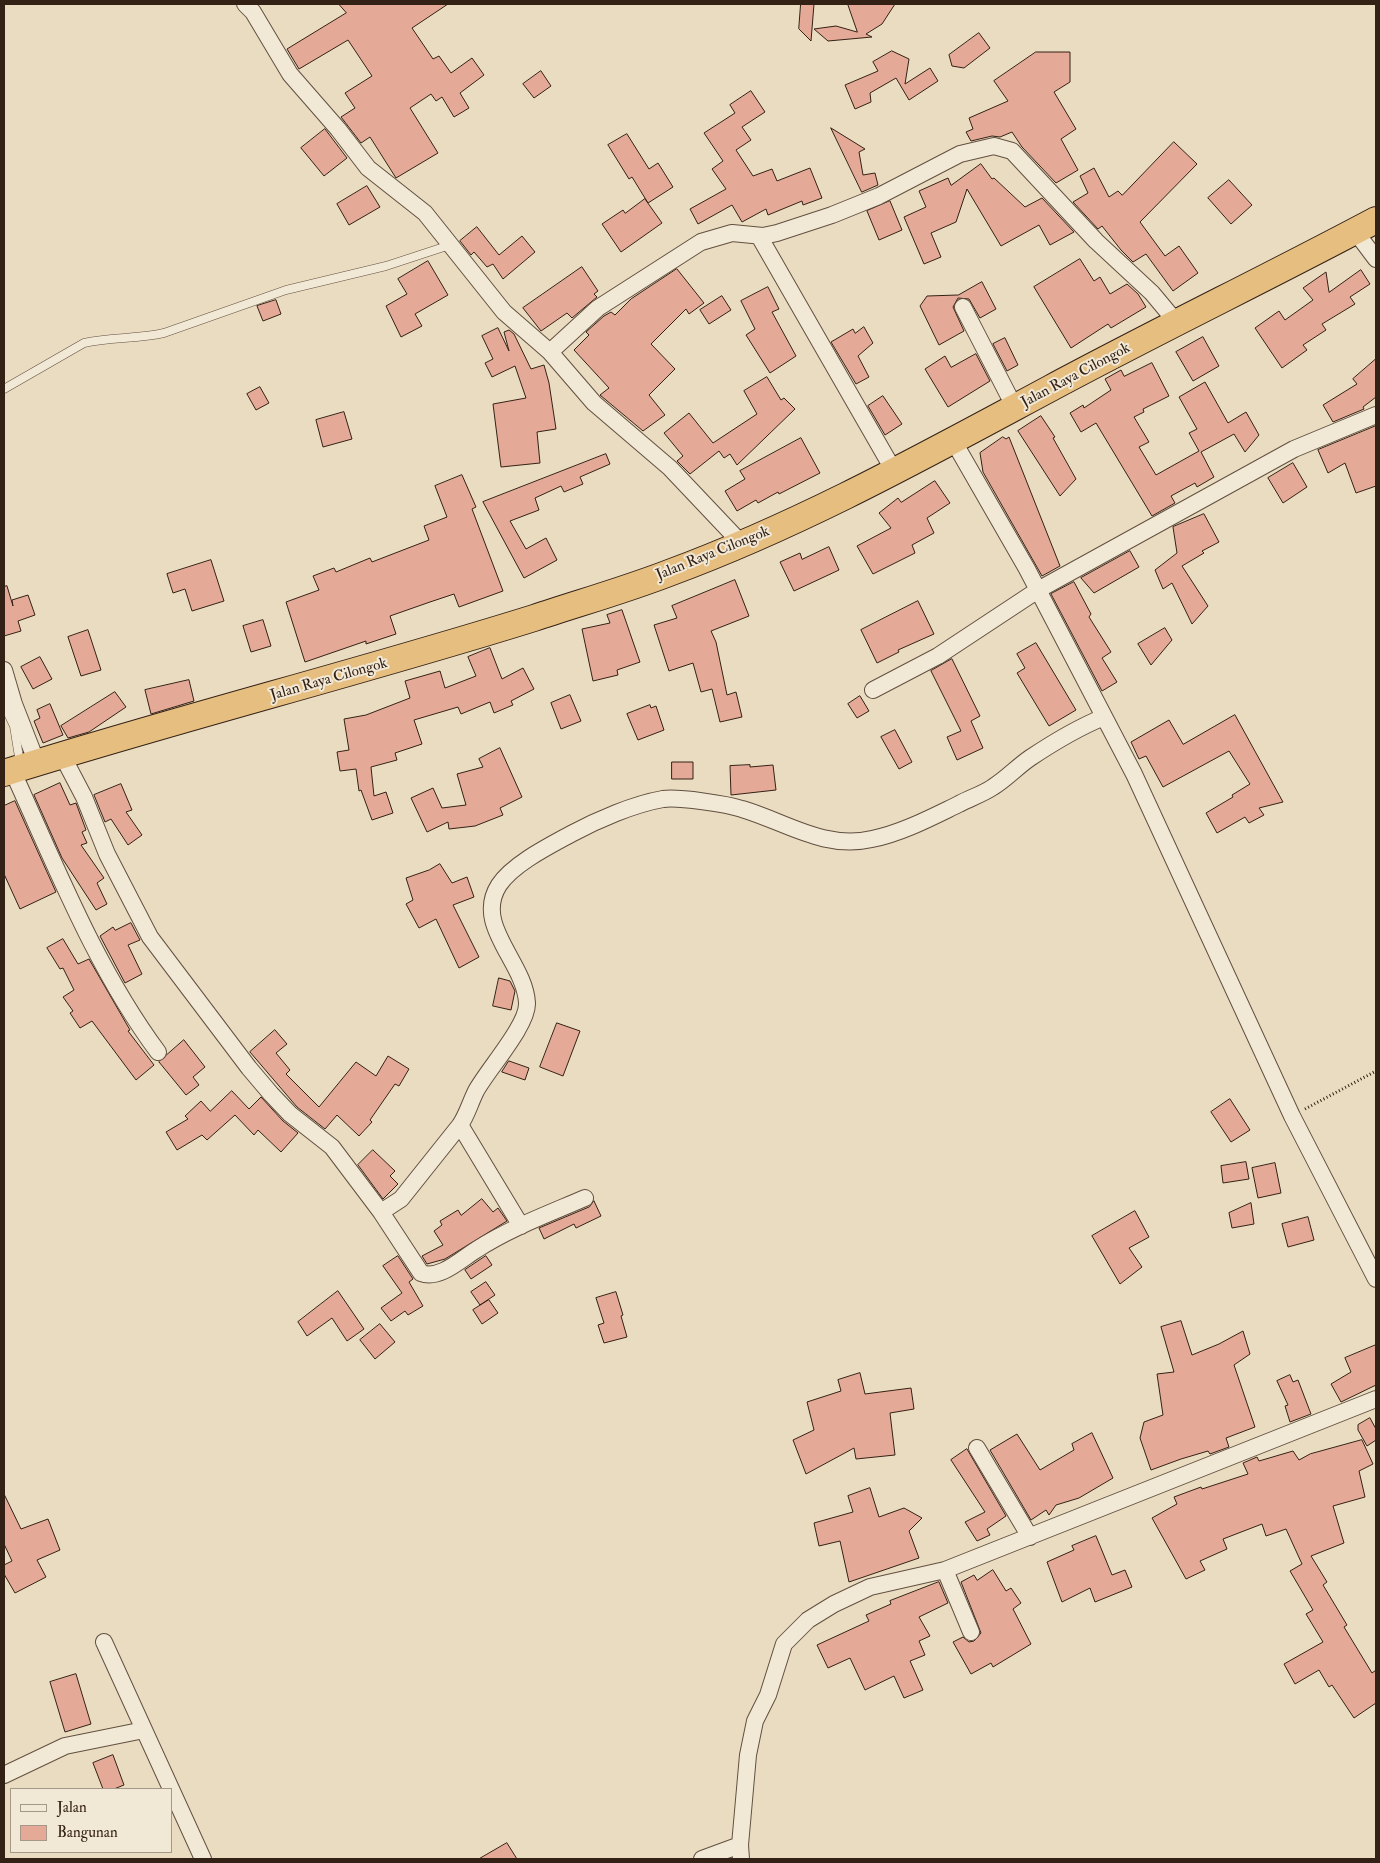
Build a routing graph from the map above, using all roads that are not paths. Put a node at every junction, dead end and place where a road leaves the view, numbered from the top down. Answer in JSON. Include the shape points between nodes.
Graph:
{"nodes":[{"id":1,"x":245,"y":4,"type":"edge"},
{"id":2,"x":1366,"y":225,"type":"edge"},
{"id":3,"x":759,"y":236,"type":"junction"},
{"id":4,"x":450,"y":245,"type":"junction"},
{"id":5,"x":1376,"y":259,"type":"edge"},
{"id":6,"x":963,"y":307,"type":"dead end"},
{"id":7,"x":1177,"y":323,"type":"junction"},
{"id":8,"x":550,"y":352,"type":"junction"},
{"id":9,"x":4,"y":389,"type":"edge"},
{"id":10,"x":1015,"y":408,"type":"junction"},
{"id":11,"x":1376,"y":415,"type":"edge"},
{"id":12,"x":954,"y":442,"type":"junction"},
{"id":13,"x":894,"y":471,"type":"junction"},
{"id":14,"x":742,"y":544,"type":"junction"},
{"id":15,"x":1038,"y":590,"type":"junction"},
{"id":16,"x":4,"y":670,"type":"edge"},
{"id":17,"x":873,"y":690,"type":"dead end"},
{"id":18,"x":4,"y":705,"type":"edge"},
{"id":19,"x":1104,"y":717,"type":"junction"},
{"id":20,"x":62,"y":755,"type":"junction"},
{"id":21,"x":18,"y":768,"type":"edge"},
{"id":22,"x":158,"y":1052,"type":"dead end"},
{"id":23,"x":460,"y":1125,"type":"junction"},
{"id":24,"x":585,"y":1198,"type":"dead end"},
{"id":25,"x":381,"y":1212,"type":"junction"},
{"id":26,"x":521,"y":1226,"type":"junction"},
{"id":27,"x":1376,"y":1280,"type":"edge"},
{"id":28,"x":1376,"y":1399,"type":"edge"},
{"id":29,"x":977,"y":1448,"type":"dead end"},
{"id":30,"x":1030,"y":1537,"type":"junction"},
{"id":31,"x":945,"y":1570,"type":"junction"},
{"id":32,"x":971,"y":1632,"type":"dead end"},
{"id":33,"x":104,"y":1642,"type":"dead end"},
{"id":34,"x":144,"y":1730,"type":"junction"},
{"id":35,"x":4,"y":1775,"type":"edge"},
{"id":36,"x":171,"y":1788,"type":"edge"},
{"id":37,"x":172,"y":1791,"type":"edge"},
{"id":38,"x":740,"y":1852,"type":"edge"},
{"id":39,"x":203,"y":1859,"type":"edge"},
{"id":40,"x":702,"y":1859,"type":"edge"}],
"edges":[{"from":1,"to":4,"type":"street","via":[[290,74],[368,168],[425,213]]},
{"from":2,"to":5,"type":"street"},
{"from":2,"to":7,"type":"highway","name":"Jalan Raya Cilongok"},
{"from":3,"to":7,"type":"street","via":[[832,215],[879,196],[960,154],[994,146],[1012,151],[1096,241],[1152,293]]},
{"from":3,"to":8,"type":"street","via":[[732,233],[701,242],[598,308]]},
{"from":3,"to":13,"type":"street"},
{"from":4,"to":8,"type":"street","via":[[504,312]]},
{"from":4,"to":9,"type":"lane","via":[[386,266],[286,290],[164,333],[84,343]]},
{"from":6,"to":10,"type":"street"},
{"from":7,"to":10,"type":"highway","name":"Jalan Raya Cilongok"},
{"from":8,"to":14,"type":"street","via":[[594,403],[670,468]]},
{"from":10,"to":12,"type":"highway","name":"Jalan Raya Cilongok"},
{"from":11,"to":15,"type":"street","via":[[1294,449]]},
{"from":12,"to":13,"type":"highway","name":"Jalan Raya Cilongok"},
{"from":12,"to":15,"type":"street"},
{"from":13,"to":14,"type":"highway","name":"Jalan Raya Cilongok","via":[[827,506]]},
{"from":14,"to":20,"type":"highway","name":"Jalan Raya Cilongok","via":[[668,574],[408,658]]},
{"from":15,"to":17,"type":"street","via":[[938,656]]},
{"from":15,"to":19,"type":"street"},
{"from":16,"to":21,"type":"street","via":[[14,704]]},
{"from":18,"to":21,"type":"lane","via":[[14,726]]},
{"from":19,"to":23,"type":"street","via":[[1069,733],[992,788],[872,840],[846,842],[811,837],[742,808],[665,799],[592,823],[553,844],[510,872],[498,886],[490,906],[495,929],[516,965],[527,1004],[518,1028],[476,1091]]},
{"from":19,"to":27,"type":"street","via":[[1134,774],[1292,1116]]},
{"from":20,"to":21,"type":"highway","name":"Jalan Raya Cilongok"},
{"from":20,"to":25,"type":"street","via":[[84,797],[107,854],[150,937],[249,1068],[290,1114],[332,1147]]},
{"from":21,"to":22,"type":"street","via":[[56,868],[119,996]]},
{"from":23,"to":25,"type":"street","via":[[401,1199]]},
{"from":23,"to":26,"type":"street"},
{"from":24,"to":26,"type":"street"},
{"from":25,"to":26,"type":"street","via":[[418,1270],[424,1274],[451,1267]]},
{"from":28,"to":30,"type":"street"},
{"from":29,"to":30,"type":"street"},
{"from":30,"to":31,"type":"street"},
{"from":31,"to":32,"type":"street"},
{"from":31,"to":38,"type":"street","via":[[870,1588],[852,1596],[808,1620],[784,1644],[753,1730]]},
{"from":33,"to":34,"type":"street"},
{"from":34,"to":35,"type":"street","via":[[65,1746]]},
{"from":34,"to":36,"type":"street"},
{"from":37,"to":39,"type":"street"},
{"from":38,"to":40,"type":"street"}]}
